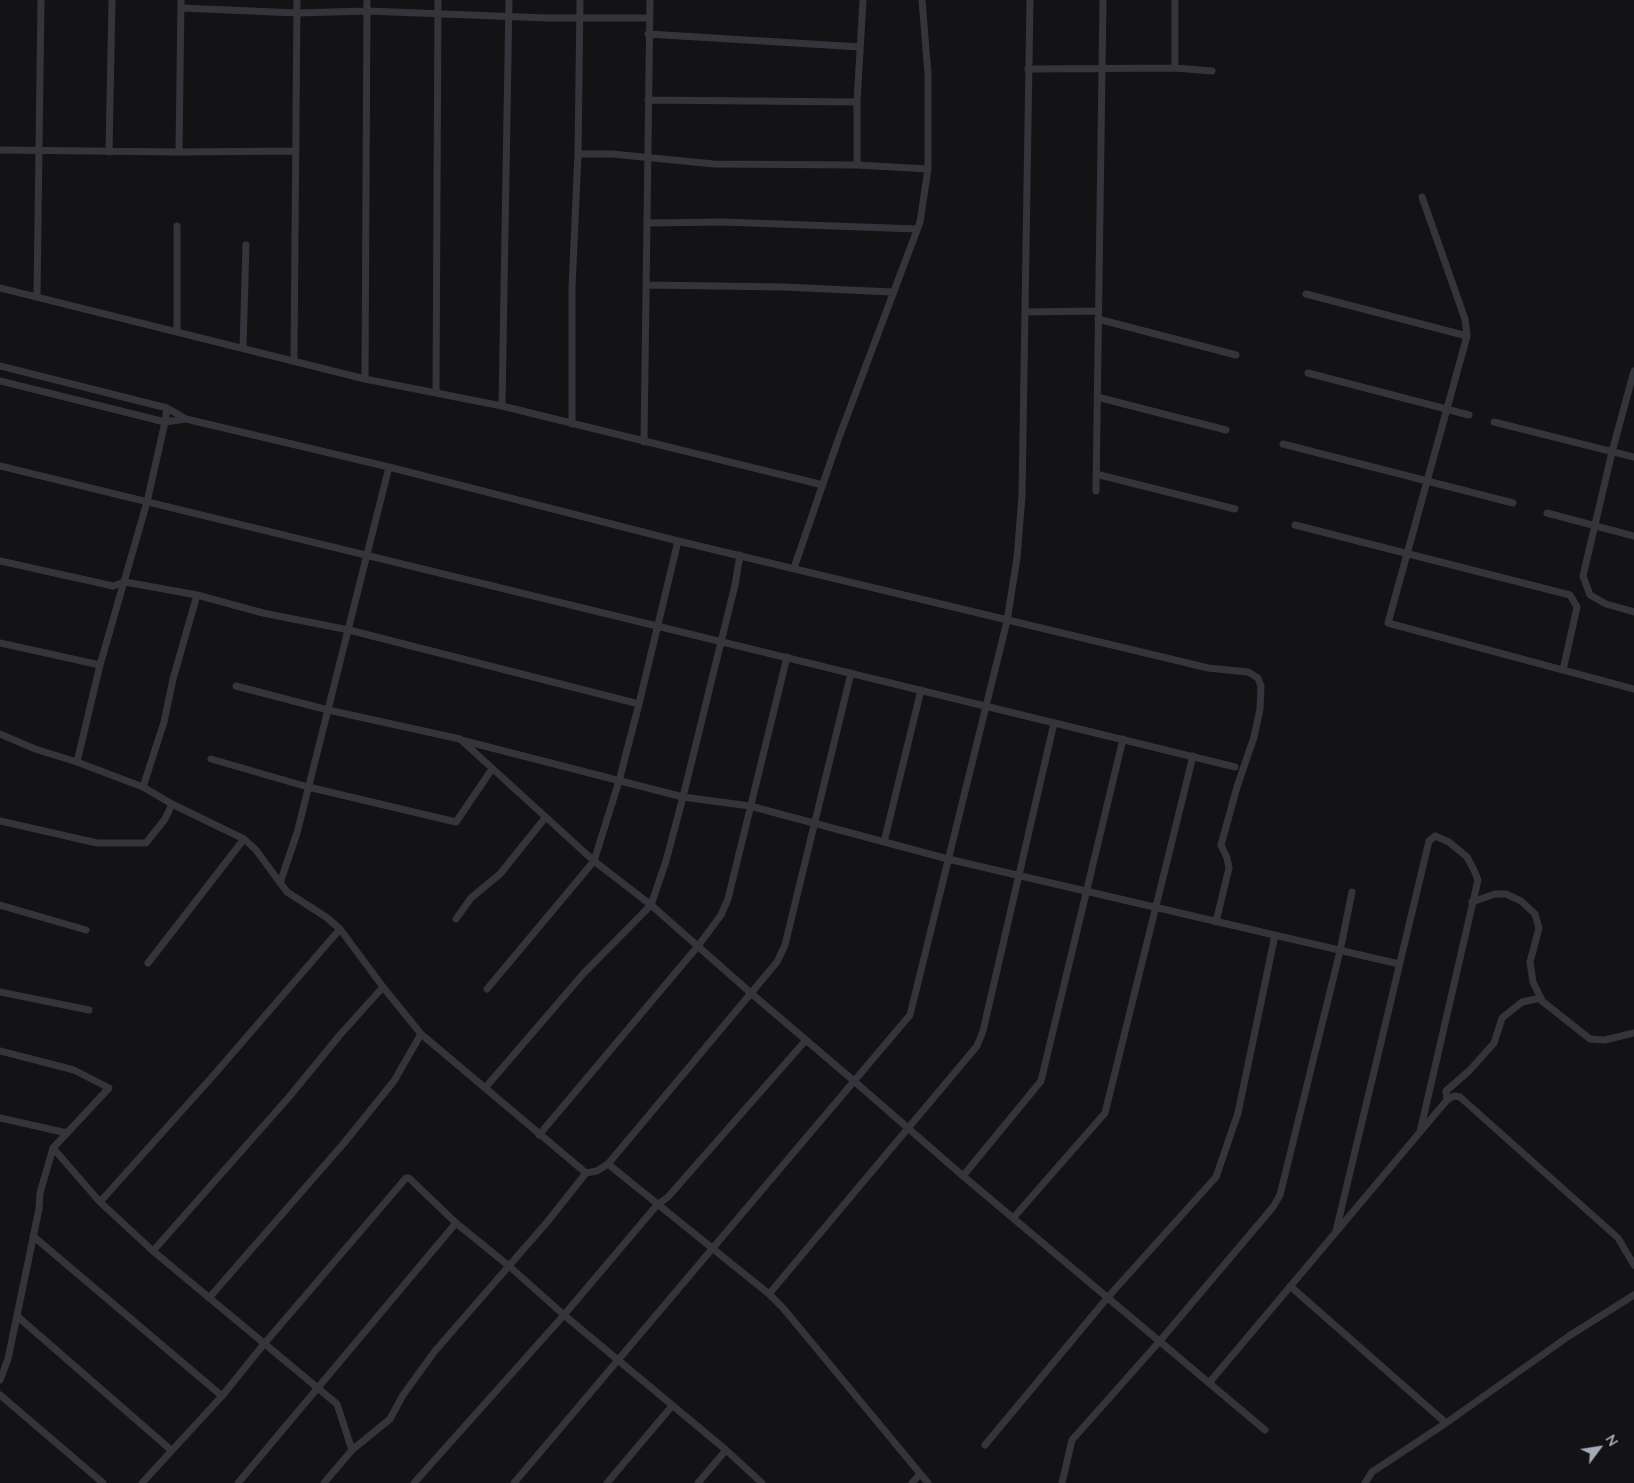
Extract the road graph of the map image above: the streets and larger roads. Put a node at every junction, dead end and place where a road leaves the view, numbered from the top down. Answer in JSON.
{"nodes":[{"id":1,"x":41,"y":0,"type":"edge"},
{"id":2,"x":112,"y":0,"type":"edge"},
{"id":3,"x":181,"y":0,"type":"edge"},
{"id":4,"x":297,"y":0,"type":"edge"},
{"id":5,"x":367,"y":0,"type":"edge"},
{"id":6,"x":438,"y":0,"type":"edge"},
{"id":7,"x":509,"y":0,"type":"edge"},
{"id":8,"x":580,"y":0,"type":"edge"},
{"id":9,"x":650,"y":0,"type":"edge"},
{"id":10,"x":863,"y":0,"type":"edge"},
{"id":11,"x":922,"y":0,"type":"edge"},
{"id":12,"x":1030,"y":0,"type":"edge"},
{"id":13,"x":1103,"y":0,"type":"edge"},
{"id":14,"x":1175,"y":0,"type":"edge"},
{"id":15,"x":181,"y":8,"type":"junction"},
{"id":16,"x":367,"y":11,"type":"junction"},
{"id":17,"x":297,"y":13,"type":"junction"},
{"id":18,"x":438,"y":15,"type":"junction"},
{"id":19,"x":509,"y":16,"type":"junction"},
{"id":20,"x":580,"y":18,"type":"junction"},
{"id":21,"x":649,"y":18,"type":"junction"},
{"id":22,"x":648,"y":34,"type":"junction"},
{"id":23,"x":860,"y":47,"type":"junction"},
{"id":24,"x":1175,"y":68,"type":"junction"},
{"id":25,"x":1028,"y":69,"type":"junction"},
{"id":26,"x":1102,"y":69,"type":"junction"},
{"id":27,"x":1212,"y":70,"type":"dead end"},
{"id":28,"x":648,"y":100,"type":"junction"},
{"id":29,"x":857,"y":102,"type":"junction"},
{"id":30,"x":0,"y":150,"type":"edge"},
{"id":31,"x":39,"y":151,"type":"junction"},
{"id":32,"x":296,"y":151,"type":"junction"},
{"id":33,"x":109,"y":152,"type":"junction"},
{"id":34,"x":178,"y":152,"type":"junction"},
{"id":35,"x":578,"y":154,"type":"junction"},
{"id":36,"x":647,"y":157,"type":"junction"},
{"id":37,"x":857,"y":165,"type":"junction"},
{"id":38,"x":928,"y":169,"type":"junction"},
{"id":39,"x":1422,"y":197,"type":"dead end"},
{"id":40,"x":647,"y":223,"type":"junction"},
{"id":41,"x":177,"y":226,"type":"dead end"},
{"id":42,"x":917,"y":229,"type":"junction"},
{"id":43,"x":246,"y":244,"type":"dead end"},
{"id":44,"x":646,"y":285,"type":"junction"},
{"id":45,"x":0,"y":288,"type":"edge"},
{"id":46,"x":892,"y":292,"type":"junction"},
{"id":47,"x":1306,"y":294,"type":"dead end"},
{"id":48,"x":37,"y":296,"type":"junction"},
{"id":49,"x":1098,"y":311,"type":"junction"},
{"id":50,"x":1025,"y":312,"type":"junction"},
{"id":51,"x":1098,"y":319,"type":"junction"},
{"id":52,"x":177,"y":331,"type":"junction"},
{"id":53,"x":1467,"y":336,"type":"junction"},
{"id":54,"x":243,"y":348,"type":"junction"},
{"id":55,"x":1236,"y":355,"type":"dead end"},
{"id":56,"x":294,"y":360,"type":"junction"},
{"id":57,"x":0,"y":366,"type":"edge"},
{"id":58,"x":1634,"y":371,"type":"edge"},
{"id":59,"x":1308,"y":374,"type":"dead end"},
{"id":60,"x":365,"y":379,"type":"junction"},
{"id":61,"x":0,"y":381,"type":"edge"},
{"id":62,"x":1632,"y":383,"type":"edge"},
{"id":63,"x":436,"y":393,"type":"junction"},
{"id":64,"x":1097,"y":397,"type":"junction"},
{"id":65,"x":502,"y":406,"type":"junction"},
{"id":66,"x":166,"y":408,"type":"junction"},
{"id":67,"x":1447,"y":409,"type":"junction"},
{"id":68,"x":1469,"y":415,"type":"dead end"},
{"id":69,"x":186,"y":419,"type":"junction"},
{"id":70,"x":165,"y":422,"type":"junction"},
{"id":71,"x":1494,"y":422,"type":"dead end"},
{"id":72,"x":572,"y":424,"type":"junction"},
{"id":73,"x":1226,"y":430,"type":"dead end"},
{"id":74,"x":644,"y":442,"type":"junction"},
{"id":75,"x":1283,"y":444,"type":"dead end"},
{"id":76,"x":1612,"y":452,"type":"junction"},
{"id":77,"x":1634,"y":458,"type":"edge"},
{"id":78,"x":0,"y":466,"type":"edge"},
{"id":79,"x":389,"y":467,"type":"junction"},
{"id":80,"x":1096,"y":474,"type":"junction"},
{"id":81,"x":1427,"y":481,"type":"junction"},
{"id":82,"x":823,"y":485,"type":"junction"},
{"id":83,"x":1096,"y":491,"type":"dead end"},
{"id":84,"x":147,"y":502,"type":"junction"},
{"id":85,"x":1513,"y":503,"type":"dead end"},
{"id":86,"x":1235,"y":509,"type":"dead end"},
{"id":87,"x":1547,"y":514,"type":"dead end"},
{"id":88,"x":1295,"y":525,"type":"dead end"},
{"id":89,"x":1594,"y":526,"type":"junction"},
{"id":90,"x":1634,"y":536,"type":"edge"},
{"id":91,"x":678,"y":541,"type":"junction"},
{"id":92,"x":1407,"y":553,"type":"junction"},
{"id":93,"x":367,"y":555,"type":"junction"},
{"id":94,"x":740,"y":555,"type":"junction"},
{"id":95,"x":0,"y":561,"type":"edge"},
{"id":96,"x":794,"y":568,"type":"junction"},
{"id":97,"x":125,"y":582,"type":"junction"},
{"id":98,"x":197,"y":595,"type":"junction"},
{"id":99,"x":1634,"y":612,"type":"edge"},
{"id":100,"x":1007,"y":620,"type":"junction"},
{"id":101,"x":657,"y":626,"type":"junction"},
{"id":102,"x":348,"y":630,"type":"junction"},
{"id":103,"x":720,"y":641,"type":"junction"},
{"id":104,"x":0,"y":643,"type":"edge"},
{"id":105,"x":787,"y":657,"type":"junction"},
{"id":106,"x":100,"y":665,"type":"junction"},
{"id":107,"x":1562,"y":670,"type":"junction"},
{"id":108,"x":850,"y":673,"type":"junction"},
{"id":109,"x":236,"y":686,"type":"dead end"},
{"id":110,"x":1634,"y":689,"type":"edge"},
{"id":111,"x":921,"y":690,"type":"junction"},
{"id":112,"x":640,"y":704,"type":"junction"},
{"id":113,"x":985,"y":706,"type":"junction"},
{"id":114,"x":328,"y":710,"type":"junction"},
{"id":115,"x":1054,"y":722,"type":"junction"},
{"id":116,"x":0,"y":734,"type":"edge"},
{"id":117,"x":460,"y":739,"type":"junction"},
{"id":118,"x":1123,"y":739,"type":"junction"},
{"id":119,"x":1193,"y":756,"type":"junction"},
{"id":120,"x":212,"y":760,"type":"dead end"},
{"id":121,"x":77,"y":762,"type":"junction"},
{"id":122,"x":1235,"y":766,"type":"dead end"},
{"id":123,"x":492,"y":769,"type":"junction"},
{"id":124,"x":619,"y":781,"type":"junction"},
{"id":125,"x":143,"y":787,"type":"junction"},
{"id":126,"x":308,"y":787,"type":"junction"},
{"id":127,"x":683,"y":797,"type":"junction"},
{"id":128,"x":172,"y":804,"type":"junction"},
{"id":129,"x":750,"y":806,"type":"junction"},
{"id":130,"x":545,"y":818,"type":"junction"},
{"id":131,"x":0,"y":821,"type":"edge"},
{"id":132,"x":815,"y":824,"type":"junction"},
{"id":133,"x":244,"y":839,"type":"junction"},
{"id":134,"x":884,"y":842,"type":"junction"},
{"id":135,"x":948,"y":859,"type":"junction"},
{"id":136,"x":594,"y":862,"type":"junction"},
{"id":137,"x":1019,"y":876,"type":"junction"},
{"id":138,"x":280,"y":883,"type":"junction"},
{"id":139,"x":1087,"y":891,"type":"junction"},
{"id":140,"x":1352,"y":892,"type":"dead end"},
{"id":141,"x":1472,"y":902,"type":"junction"},
{"id":142,"x":651,"y":904,"type":"junction"},
{"id":143,"x":0,"y":905,"type":"edge"},
{"id":144,"x":1156,"y":907,"type":"junction"},
{"id":145,"x":456,"y":919,"type":"dead end"},
{"id":146,"x":1216,"y":922,"type":"junction"},
{"id":147,"x":340,"y":929,"type":"junction"},
{"id":148,"x":86,"y":930,"type":"dead end"},
{"id":149,"x":1275,"y":935,"type":"junction"},
{"id":150,"x":698,"y":946,"type":"junction"},
{"id":151,"x":1340,"y":950,"type":"junction"},
{"id":152,"x":148,"y":963,"type":"dead end"},
{"id":153,"x":1399,"y":964,"type":"junction"},
{"id":154,"x":383,"y":987,"type":"junction"},
{"id":155,"x":487,"y":989,"type":"dead end"},
{"id":156,"x":0,"y":992,"type":"edge"},
{"id":157,"x":752,"y":994,"type":"junction"},
{"id":158,"x":1540,"y":998,"type":"junction"},
{"id":159,"x":89,"y":1010,"type":"dead end"},
{"id":160,"x":421,"y":1034,"type":"junction"},
{"id":161,"x":1634,"y":1034,"type":"edge"},
{"id":162,"x":806,"y":1040,"type":"junction"},
{"id":163,"x":0,"y":1051,"type":"edge"},
{"id":164,"x":854,"y":1080,"type":"junction"},
{"id":165,"x":485,"y":1088,"type":"junction"},
{"id":166,"x":1447,"y":1100,"type":"junction"},
{"id":167,"x":0,"y":1118,"type":"edge"},
{"id":168,"x":910,"y":1128,"type":"junction"},
{"id":169,"x":1420,"y":1132,"type":"junction"},
{"id":170,"x":67,"y":1133,"type":"junction"},
{"id":171,"x":540,"y":1134,"type":"junction"},
{"id":172,"x":53,"y":1148,"type":"junction"},
{"id":173,"x":608,"y":1164,"type":"junction"},
{"id":174,"x":586,"y":1173,"type":"junction"},
{"id":175,"x":963,"y":1176,"type":"junction"},
{"id":176,"x":100,"y":1202,"type":"junction"},
{"id":177,"x":657,"y":1205,"type":"junction"},
{"id":178,"x":1014,"y":1217,"type":"junction"},
{"id":179,"x":456,"y":1224,"type":"junction"},
{"id":180,"x":1336,"y":1231,"type":"junction"},
{"id":181,"x":33,"y":1236,"type":"junction"},
{"id":182,"x":711,"y":1249,"type":"junction"},
{"id":183,"x":153,"y":1251,"type":"junction"},
{"id":184,"x":1634,"y":1265,"type":"edge"},
{"id":185,"x":509,"y":1266,"type":"junction"},
{"id":186,"x":1290,"y":1286,"type":"junction"},
{"id":187,"x":769,"y":1294,"type":"junction"},
{"id":188,"x":1634,"y":1294,"type":"edge"},
{"id":189,"x":1108,"y":1297,"type":"junction"},
{"id":190,"x":209,"y":1298,"type":"junction"},
{"id":191,"x":564,"y":1315,"type":"junction"},
{"id":192,"x":17,"y":1316,"type":"junction"},
{"id":193,"x":1160,"y":1342,"type":"junction"},
{"id":194,"x":264,"y":1344,"type":"junction"},
{"id":195,"x":618,"y":1360,"type":"junction"},
{"id":196,"x":0,"y":1376,"type":"edge"},
{"id":197,"x":1209,"y":1383,"type":"junction"},
{"id":198,"x":318,"y":1389,"type":"junction"},
{"id":199,"x":0,"y":1395,"type":"edge"},
{"id":200,"x":222,"y":1396,"type":"junction"},
{"id":201,"x":672,"y":1406,"type":"junction"},
{"id":202,"x":1446,"y":1423,"type":"junction"},
{"id":203,"x":1265,"y":1430,"type":"dead end"},
{"id":204,"x":985,"y":1445,"type":"dead end"},
{"id":205,"x":170,"y":1450,"type":"junction"},
{"id":206,"x":352,"y":1450,"type":"junction"},
{"id":207,"x":726,"y":1450,"type":"junction"},
{"id":208,"x":920,"y":1474,"type":"junction"},
{"id":209,"x":103,"y":1483,"type":"edge"},
{"id":210,"x":142,"y":1483,"type":"edge"},
{"id":211,"x":238,"y":1483,"type":"edge"},
{"id":212,"x":324,"y":1483,"type":"edge"},
{"id":213,"x":414,"y":1483,"type":"edge"},
{"id":214,"x":514,"y":1483,"type":"edge"},
{"id":215,"x":607,"y":1483,"type":"edge"},
{"id":216,"x":698,"y":1483,"type":"edge"},
{"id":217,"x":762,"y":1483,"type":"edge"},
{"id":218,"x":912,"y":1483,"type":"edge"},
{"id":219,"x":928,"y":1483,"type":"edge"},
{"id":220,"x":1062,"y":1483,"type":"edge"},
{"id":221,"x":1365,"y":1483,"type":"edge"}],
"edges":[{"from":1,"to":31,"type":"street"},
{"from":2,"to":33,"type":"street"},
{"from":3,"to":15,"type":"street"},
{"from":4,"to":17,"type":"street"},
{"from":5,"to":16,"type":"street"},
{"from":6,"to":18,"type":"street"},
{"from":7,"to":19,"type":"street"},
{"from":8,"to":20,"type":"street"},
{"from":9,"to":21,"type":"street"},
{"from":10,"to":23,"type":"street"},
{"from":11,"to":38,"type":"street"},
{"from":12,"to":25,"type":"street"},
{"from":13,"to":26,"type":"street"},
{"from":14,"to":24,"type":"street"},
{"from":15,"to":17,"type":"street"},
{"from":15,"to":34,"type":"street"},
{"from":16,"to":17,"type":"street"},
{"from":16,"to":18,"type":"street"},
{"from":16,"to":60,"type":"street"},
{"from":17,"to":32,"type":"street"},
{"from":18,"to":19,"type":"street"},
{"from":18,"to":63,"type":"street"},
{"from":19,"to":20,"type":"street"},
{"from":19,"to":65,"type":"street"},
{"from":20,"to":21,"type":"street"},
{"from":20,"to":35,"type":"street"},
{"from":21,"to":22,"type":"street"},
{"from":22,"to":23,"type":"street"},
{"from":22,"to":28,"type":"street"},
{"from":23,"to":29,"type":"street"},
{"from":24,"to":26,"type":"street"},
{"from":24,"to":27,"type":"street"},
{"from":25,"to":26,"type":"street"},
{"from":25,"to":50,"type":"street"},
{"from":26,"to":49,"type":"street"},
{"from":28,"to":29,"type":"street"},
{"from":28,"to":36,"type":"street"},
{"from":29,"to":37,"type":"street"},
{"from":30,"to":31,"type":"street"},
{"from":31,"to":33,"type":"street"},
{"from":31,"to":48,"type":"street"},
{"from":32,"to":34,"type":"street"},
{"from":32,"to":56,"type":"street"},
{"from":33,"to":34,"type":"street"},
{"from":35,"to":36,"type":"street"},
{"from":35,"to":72,"type":"street"},
{"from":36,"to":37,"type":"street"},
{"from":36,"to":40,"type":"street"},
{"from":37,"to":38,"type":"street"},
{"from":38,"to":42,"type":"street"},
{"from":39,"to":53,"type":"street"},
{"from":40,"to":42,"type":"street"},
{"from":40,"to":44,"type":"street"},
{"from":41,"to":52,"type":"street"},
{"from":42,"to":46,"type":"street"},
{"from":43,"to":54,"type":"street"},
{"from":44,"to":46,"type":"street"},
{"from":44,"to":74,"type":"street"},
{"from":45,"to":48,"type":"street"},
{"from":46,"to":82,"type":"street"},
{"from":47,"to":53,"type":"street"},
{"from":48,"to":52,"type":"street"},
{"from":49,"to":50,"type":"street"},
{"from":49,"to":51,"type":"street"},
{"from":50,"to":100,"type":"street"},
{"from":51,"to":55,"type":"street"},
{"from":51,"to":64,"type":"street"},
{"from":52,"to":54,"type":"street"},
{"from":53,"to":67,"type":"street"},
{"from":54,"to":56,"type":"street"},
{"from":56,"to":60,"type":"street"},
{"from":57,"to":66,"type":"street"},
{"from":58,"to":62,"type":"street"},
{"from":59,"to":67,"type":"street"},
{"from":60,"to":63,"type":"street"},
{"from":61,"to":70,"type":"street"},
{"from":62,"to":76,"type":"street"},
{"from":63,"to":65,"type":"street"},
{"from":64,"to":73,"type":"street"},
{"from":64,"to":80,"type":"street"},
{"from":65,"to":72,"type":"street"},
{"from":66,"to":69,"type":"street"},
{"from":66,"to":70,"type":"street"},
{"from":67,"to":68,"type":"street"},
{"from":67,"to":81,"type":"street"},
{"from":69,"to":70,"type":"street"},
{"from":69,"to":79,"type":"street"},
{"from":70,"to":84,"type":"street"},
{"from":71,"to":76,"type":"street"},
{"from":72,"to":74,"type":"street"},
{"from":74,"to":82,"type":"street"},
{"from":75,"to":81,"type":"street"},
{"from":76,"to":77,"type":"street"},
{"from":76,"to":89,"type":"street"},
{"from":78,"to":84,"type":"street"},
{"from":79,"to":91,"type":"street"},
{"from":79,"to":93,"type":"street"},
{"from":80,"to":83,"type":"street"},
{"from":80,"to":86,"type":"street"},
{"from":81,"to":85,"type":"street"},
{"from":81,"to":92,"type":"street"},
{"from":82,"to":96,"type":"street"},
{"from":84,"to":93,"type":"street"},
{"from":84,"to":97,"type":"street"},
{"from":87,"to":89,"type":"street"},
{"from":88,"to":92,"type":"street"},
{"from":89,"to":90,"type":"street"},
{"from":89,"to":99,"type":"street"},
{"from":91,"to":94,"type":"street"},
{"from":91,"to":101,"type":"street"},
{"from":92,"to":107,"type":"street"},
{"from":92,"to":107,"type":"street"},
{"from":93,"to":101,"type":"street"},
{"from":93,"to":102,"type":"street"},
{"from":94,"to":96,"type":"street"},
{"from":94,"to":103,"type":"street"},
{"from":95,"to":97,"type":"street"},
{"from":96,"to":100,"type":"street"},
{"from":97,"to":98,"type":"street"},
{"from":97,"to":106,"type":"street"},
{"from":98,"to":102,"type":"street"},
{"from":98,"to":125,"type":"street"},
{"from":100,"to":113,"type":"street"},
{"from":100,"to":146,"type":"street"},
{"from":101,"to":103,"type":"street"},
{"from":101,"to":112,"type":"street"},
{"from":102,"to":112,"type":"street"},
{"from":102,"to":114,"type":"street"},
{"from":103,"to":105,"type":"street"},
{"from":103,"to":127,"type":"street"},
{"from":104,"to":106,"type":"street"},
{"from":105,"to":108,"type":"street"},
{"from":105,"to":129,"type":"street"},
{"from":106,"to":121,"type":"street"},
{"from":107,"to":110,"type":"street"},
{"from":108,"to":111,"type":"street"},
{"from":108,"to":132,"type":"street"},
{"from":109,"to":114,"type":"street"},
{"from":111,"to":113,"type":"street"},
{"from":111,"to":134,"type":"street"},
{"from":112,"to":124,"type":"street"},
{"from":113,"to":115,"type":"street"},
{"from":113,"to":135,"type":"street"},
{"from":114,"to":117,"type":"street"},
{"from":114,"to":126,"type":"street"},
{"from":115,"to":118,"type":"street"},
{"from":115,"to":137,"type":"street"},
{"from":116,"to":121,"type":"street"},
{"from":117,"to":123,"type":"street"},
{"from":117,"to":124,"type":"street"},
{"from":118,"to":119,"type":"street"},
{"from":118,"to":139,"type":"street"},
{"from":119,"to":122,"type":"street"},
{"from":119,"to":144,"type":"street"},
{"from":120,"to":126,"type":"street"},
{"from":121,"to":125,"type":"street"},
{"from":123,"to":126,"type":"street"},
{"from":123,"to":130,"type":"street"},
{"from":124,"to":127,"type":"street"},
{"from":124,"to":136,"type":"street"},
{"from":125,"to":128,"type":"street"},
{"from":126,"to":138,"type":"street"},
{"from":127,"to":129,"type":"street"},
{"from":127,"to":142,"type":"street"},
{"from":128,"to":131,"type":"street"},
{"from":128,"to":133,"type":"street"},
{"from":129,"to":132,"type":"street"},
{"from":129,"to":150,"type":"street"},
{"from":130,"to":136,"type":"street"},
{"from":130,"to":145,"type":"street"},
{"from":132,"to":134,"type":"street"},
{"from":132,"to":157,"type":"street"},
{"from":133,"to":138,"type":"street"},
{"from":133,"to":152,"type":"street"},
{"from":134,"to":135,"type":"street"},
{"from":135,"to":137,"type":"street"},
{"from":135,"to":164,"type":"street"},
{"from":136,"to":142,"type":"street"},
{"from":136,"to":155,"type":"street"},
{"from":137,"to":139,"type":"street"},
{"from":137,"to":168,"type":"street"},
{"from":138,"to":147,"type":"street"},
{"from":139,"to":144,"type":"street"},
{"from":139,"to":175,"type":"street"},
{"from":140,"to":151,"type":"street"},
{"from":141,"to":153,"type":"street"},
{"from":141,"to":158,"type":"street"},
{"from":141,"to":169,"type":"street"},
{"from":142,"to":150,"type":"street"},
{"from":142,"to":165,"type":"street"},
{"from":143,"to":148,"type":"street"},
{"from":144,"to":146,"type":"street"},
{"from":144,"to":178,"type":"street"},
{"from":146,"to":149,"type":"street"},
{"from":147,"to":154,"type":"street"},
{"from":147,"to":176,"type":"street"},
{"from":149,"to":151,"type":"street"},
{"from":149,"to":189,"type":"street"},
{"from":150,"to":157,"type":"street"},
{"from":150,"to":171,"type":"street"},
{"from":151,"to":153,"type":"street"},
{"from":151,"to":193,"type":"street"},
{"from":153,"to":180,"type":"street"},
{"from":154,"to":160,"type":"street"},
{"from":154,"to":183,"type":"street"},
{"from":156,"to":159,"type":"street"},
{"from":157,"to":162,"type":"street"},
{"from":157,"to":173,"type":"street"},
{"from":158,"to":161,"type":"street"},
{"from":158,"to":166,"type":"street"},
{"from":160,"to":165,"type":"street"},
{"from":160,"to":190,"type":"street"},
{"from":162,"to":164,"type":"street"},
{"from":162,"to":177,"type":"street"},
{"from":163,"to":170,"type":"street"},
{"from":164,"to":168,"type":"street"},
{"from":164,"to":182,"type":"street"},
{"from":165,"to":171,"type":"street"},
{"from":166,"to":169,"type":"street"},
{"from":166,"to":184,"type":"street"},
{"from":167,"to":170,"type":"street"},
{"from":168,"to":175,"type":"street"},
{"from":168,"to":187,"type":"street"},
{"from":169,"to":180,"type":"street"},
{"from":170,"to":172,"type":"street"},
{"from":171,"to":174,"type":"street"},
{"from":172,"to":176,"type":"street"},
{"from":172,"to":181,"type":"street"},
{"from":173,"to":174,"type":"street"},
{"from":173,"to":177,"type":"street"},
{"from":174,"to":185,"type":"street"},
{"from":175,"to":178,"type":"street"},
{"from":176,"to":183,"type":"street"},
{"from":177,"to":182,"type":"street"},
{"from":177,"to":191,"type":"street"},
{"from":178,"to":189,"type":"street"},
{"from":179,"to":185,"type":"street"},
{"from":179,"to":194,"type":"street"},
{"from":179,"to":198,"type":"street"},
{"from":180,"to":186,"type":"street"},
{"from":181,"to":192,"type":"street"},
{"from":181,"to":200,"type":"street"},
{"from":182,"to":187,"type":"street"},
{"from":182,"to":195,"type":"street"},
{"from":183,"to":190,"type":"street"},
{"from":185,"to":191,"type":"street"},
{"from":185,"to":206,"type":"street"},
{"from":186,"to":197,"type":"street"},
{"from":186,"to":202,"type":"street"},
{"from":187,"to":208,"type":"street"},
{"from":188,"to":202,"type":"street"},
{"from":189,"to":193,"type":"street"},
{"from":189,"to":204,"type":"street"},
{"from":190,"to":194,"type":"street"},
{"from":191,"to":195,"type":"street"},
{"from":191,"to":213,"type":"street"},
{"from":192,"to":196,"type":"street"},
{"from":192,"to":205,"type":"street"},
{"from":193,"to":197,"type":"street"},
{"from":193,"to":220,"type":"street"},
{"from":194,"to":198,"type":"street"},
{"from":194,"to":200,"type":"street"},
{"from":195,"to":201,"type":"street"},
{"from":195,"to":214,"type":"street"},
{"from":197,"to":203,"type":"street"},
{"from":198,"to":206,"type":"street"},
{"from":198,"to":211,"type":"street"},
{"from":199,"to":209,"type":"street"},
{"from":200,"to":205,"type":"street"},
{"from":201,"to":207,"type":"street"},
{"from":201,"to":215,"type":"street"},
{"from":202,"to":221,"type":"street"},
{"from":205,"to":210,"type":"street"},
{"from":206,"to":212,"type":"street"},
{"from":207,"to":216,"type":"street"},
{"from":207,"to":217,"type":"street"},
{"from":208,"to":218,"type":"street"},
{"from":208,"to":219,"type":"street"}]}
